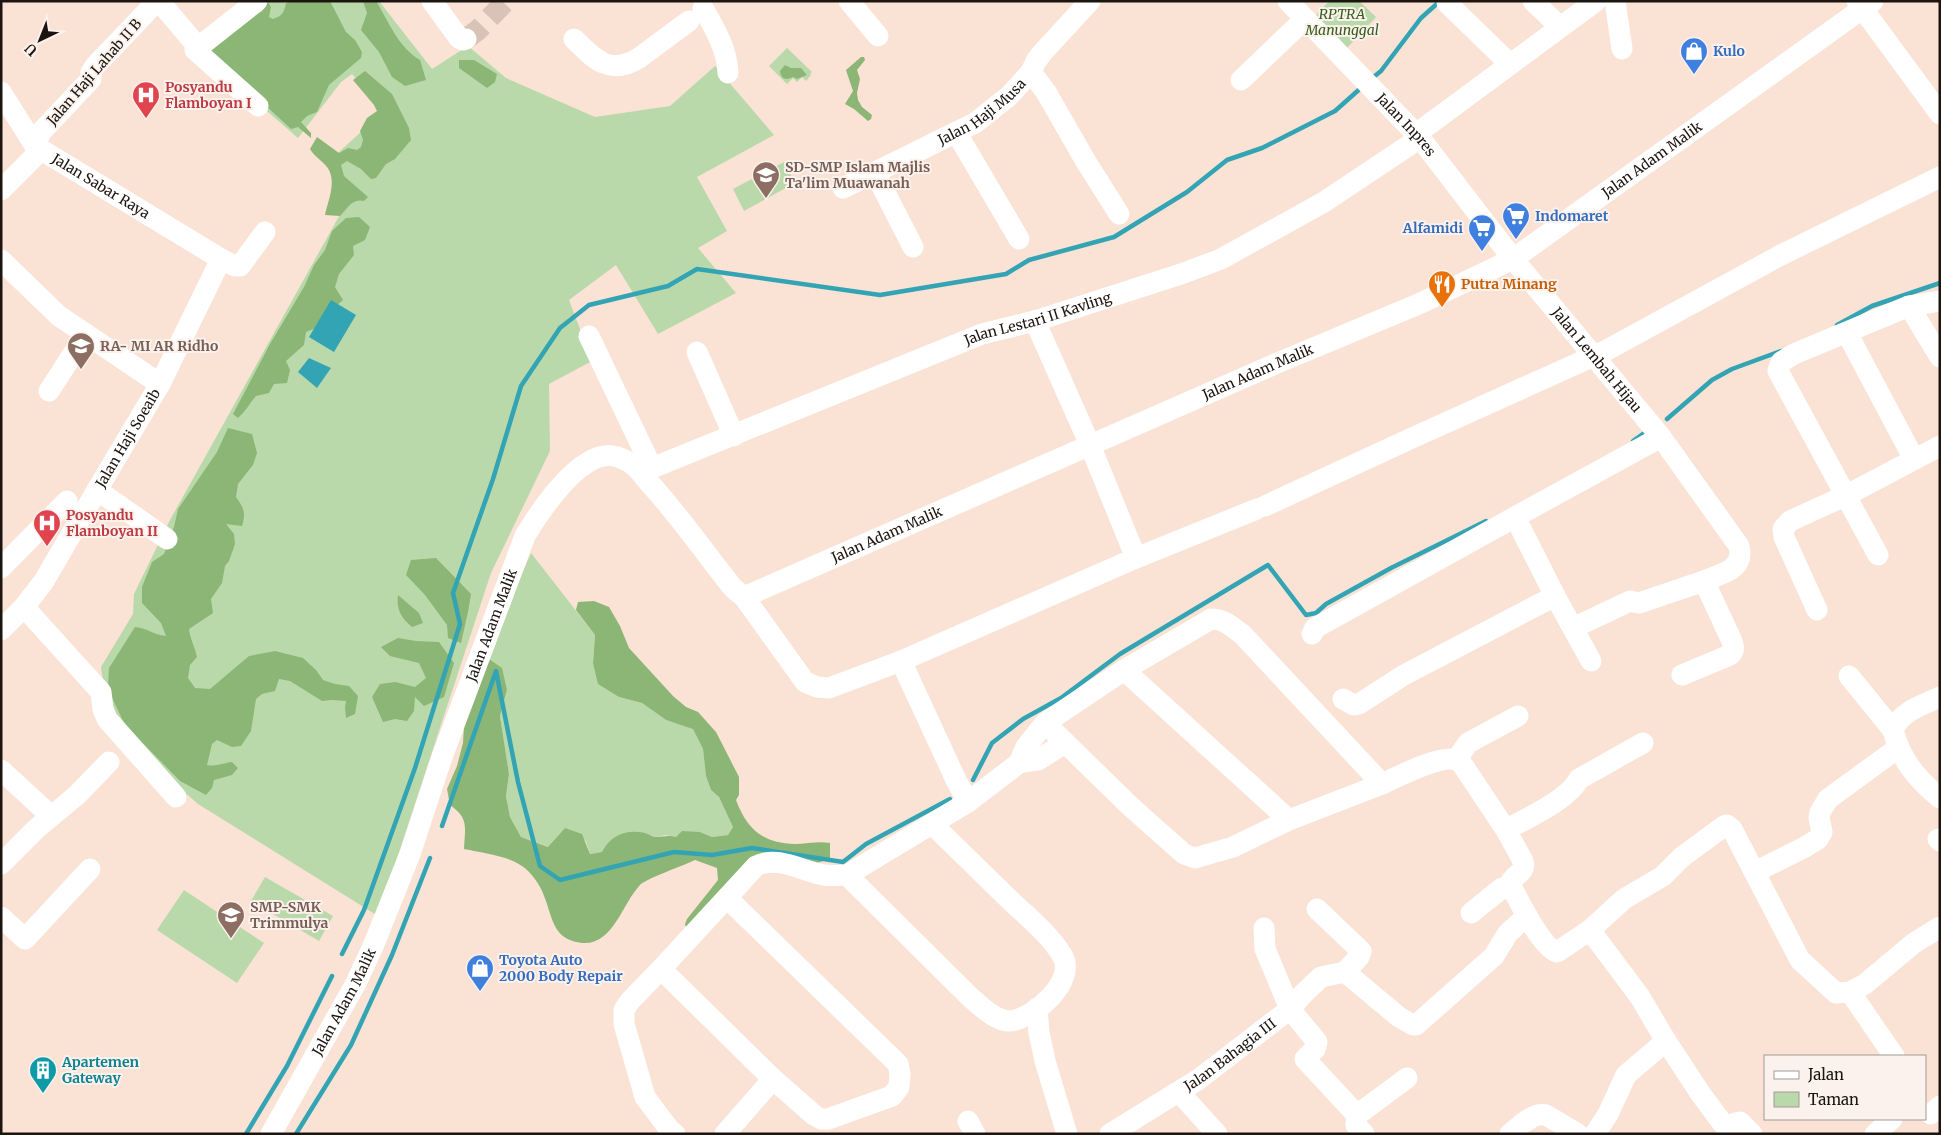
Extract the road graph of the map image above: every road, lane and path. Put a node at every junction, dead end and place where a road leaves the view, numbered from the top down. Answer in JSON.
{"nodes":[{"id":1,"x":158,"y":1,"type":"edge"},
{"id":2,"x":257,"y":1,"type":"edge"},
{"id":3,"x":432,"y":1,"type":"edge"},
{"id":4,"x":849,"y":1,"type":"edge"},
{"id":5,"x":1090,"y":1,"type":"edge"},
{"id":6,"x":1288,"y":1,"type":"edge"},
{"id":7,"x":1533,"y":1,"type":"edge"},
{"id":8,"x":1596,"y":1,"type":"edge"},
{"id":9,"x":1616,"y":1,"type":"edge"},
{"id":10,"x":1447,"y":4,"type":"dead end"},
{"id":11,"x":1864,"y":4,"type":"edge"},
{"id":12,"x":700,"y":11,"type":"edge"},
{"id":13,"x":1305,"y":19,"type":"junction"},
{"id":14,"x":1560,"y":27,"type":"junction"},
{"id":15,"x":878,"y":36,"type":"dead end"},
{"id":16,"x":462,"y":38,"type":"dead end"},
{"id":17,"x":574,"y":39,"type":"dead end"},
{"id":18,"x":196,"y":48,"type":"junction"},
{"id":19,"x":1622,"y":49,"type":"dead end"},
{"id":20,"x":1510,"y":64,"type":"junction"},
{"id":21,"x":1031,"y":72,"type":"junction"},
{"id":22,"x":728,"y":73,"type":"dead end"},
{"id":23,"x":1241,"y":80,"type":"dead end"},
{"id":24,"x":1,"y":92,"type":"edge"},
{"id":25,"x":258,"y":106,"type":"dead end"},
{"id":26,"x":1940,"y":114,"type":"edge"},
{"id":27,"x":956,"y":132,"type":"junction"},
{"id":28,"x":1418,"y":136,"type":"junction"},
{"id":29,"x":38,"y":148,"type":"junction"},
{"id":30,"x":875,"y":173,"type":"junction"},
{"id":31,"x":1940,"y":178,"type":"edge"},
{"id":32,"x":843,"y":188,"type":"dead end"},
{"id":33,"x":1,"y":190,"type":"edge"},
{"id":34,"x":1119,"y":214,"type":"dead end"},
{"id":35,"x":265,"y":232,"type":"dead end"},
{"id":36,"x":1019,"y":239,"type":"dead end"},
{"id":37,"x":913,"y":248,"type":"dead end"},
{"id":38,"x":1513,"y":258,"type":"junction"},
{"id":39,"x":221,"y":259,"type":"junction"},
{"id":40,"x":1,"y":260,"type":"edge"},
{"id":41,"x":1940,"y":300,"type":"edge"},
{"id":42,"x":1909,"y":306,"type":"junction"},
{"id":43,"x":1034,"y":321,"type":"junction"},
{"id":44,"x":1847,"y":333,"type":"junction"},
{"id":45,"x":86,"y":334,"type":"junction"},
{"id":46,"x":589,"y":336,"type":"dead end"},
{"id":47,"x":697,"y":352,"type":"dead end"},
{"id":48,"x":1594,"y":356,"type":"junction"},
{"id":49,"x":1940,"y":357,"type":"edge"},
{"id":50,"x":160,"y":384,"type":"junction"},
{"id":51,"x":49,"y":391,"type":"dead end"},
{"id":52,"x":734,"y":436,"type":"junction"},
{"id":53,"x":1661,"y":437,"type":"junction"},
{"id":54,"x":1090,"y":445,"type":"junction"},
{"id":55,"x":1940,"y":446,"type":"edge"},
{"id":56,"x":1914,"y":459,"type":"junction"},
{"id":57,"x":648,"y":472,"type":"junction"},
{"id":58,"x":98,"y":490,"type":"junction"},
{"id":59,"x":1847,"y":495,"type":"junction"},
{"id":60,"x":67,"y":501,"type":"dead end"},
{"id":61,"x":1515,"y":517,"type":"junction"},
{"id":62,"x":167,"y":539,"type":"dead end"},
{"id":63,"x":1878,"y":555,"type":"dead end"},
{"id":64,"x":1136,"y":558,"type":"junction"},
{"id":65,"x":1,"y":568,"type":"edge"},
{"id":66,"x":1704,"y":581,"type":"junction"},
{"id":67,"x":744,"y":596,"type":"junction"},
{"id":68,"x":1555,"y":596,"type":"junction"},
{"id":69,"x":24,"y":607,"type":"junction"},
{"id":70,"x":1817,"y":610,"type":"dead end"},
{"id":71,"x":1573,"y":628,"type":"junction"},
{"id":72,"x":1,"y":630,"type":"edge"},
{"id":73,"x":1312,"y":634,"type":"dead end"},
{"id":74,"x":901,"y":661,"type":"junction"},
{"id":75,"x":1590,"y":661,"type":"dead end"},
{"id":76,"x":1124,"y":670,"type":"junction"},
{"id":77,"x":1682,"y":675,"type":"dead end"},
{"id":78,"x":1850,"y":676,"type":"dead end"},
{"id":79,"x":1940,"y":697,"type":"edge"},
{"id":80,"x":1343,"y":699,"type":"dead end"},
{"id":81,"x":1518,"y":716,"type":"dead end"},
{"id":82,"x":1046,"y":723,"type":"junction"},
{"id":83,"x":1896,"y":739,"type":"junction"},
{"id":84,"x":1643,"y":742,"type":"dead end"},
{"id":85,"x":1065,"y":743,"type":"junction"},
{"id":86,"x":1456,"y":760,"type":"junction"},
{"id":87,"x":109,"y":762,"type":"dead end"},
{"id":88,"x":1019,"y":763,"type":"junction"},
{"id":89,"x":1,"y":770,"type":"edge"},
{"id":90,"x":1382,"y":784,"type":"junction"},
{"id":91,"x":176,"y":797,"type":"dead end"},
{"id":92,"x":1940,"y":798,"type":"edge"},
{"id":93,"x":968,"y":802,"type":"junction"},
{"id":94,"x":52,"y":816,"type":"junction"},
{"id":95,"x":1289,"y":820,"type":"junction"},
{"id":96,"x":932,"y":824,"type":"junction"},
{"id":97,"x":1506,"y":830,"type":"junction"},
{"id":98,"x":1,"y":864,"type":"edge"},
{"id":99,"x":90,"y":869,"type":"dead end"},
{"id":100,"x":1755,"y":872,"type":"junction"},
{"id":101,"x":848,"y":875,"type":"junction"},
{"id":102,"x":1513,"y":890,"type":"junction"},
{"id":103,"x":727,"y":898,"type":"junction"},
{"id":104,"x":1317,"y":909,"type":"dead end"},
{"id":105,"x":1471,"y":912,"type":"dead end"},
{"id":106,"x":1527,"y":916,"type":"junction"},
{"id":107,"x":1,"y":917,"type":"edge"},
{"id":108,"x":1940,"y":926,"type":"edge"},
{"id":109,"x":1264,"y":928,"type":"dead end"},
{"id":110,"x":1590,"y":930,"type":"junction"},
{"id":111,"x":661,"y":970,"type":"junction"},
{"id":112,"x":1345,"y":972,"type":"junction"},
{"id":113,"x":1850,"y":992,"type":"junction"},
{"id":114,"x":1036,"y":1008,"type":"junction"},
{"id":115,"x":1290,"y":1009,"type":"junction"},
{"id":116,"x":1666,"y":1041,"type":"junction"},
{"id":117,"x":1893,"y":1055,"type":"edge"},
{"id":118,"x":773,"y":1078,"type":"junction"},
{"id":119,"x":1407,"y":1078,"type":"dead end"},
{"id":120,"x":1179,"y":1092,"type":"junction"},
{"id":121,"x":1891,"y":1120,"type":"edge"},
{"id":122,"x":1360,"y":1124,"type":"edge"},
{"id":123,"x":1122,"y":1130,"type":"edge"},
{"id":124,"x":271,"y":1134,"type":"edge"},
{"id":125,"x":675,"y":1134,"type":"edge"},
{"id":126,"x":725,"y":1134,"type":"edge"},
{"id":127,"x":1066,"y":1134,"type":"edge"},
{"id":128,"x":1217,"y":1134,"type":"edge"},
{"id":129,"x":1510,"y":1134,"type":"edge"},
{"id":130,"x":1578,"y":1134,"type":"edge"},
{"id":131,"x":1594,"y":1134,"type":"edge"},
{"id":132,"x":1752,"y":1134,"type":"edge"},
{"id":133,"x":1875,"y":1134,"type":"edge"}],
"edges":[{"from":1,"to":18,"type":"street","name":"Jalan Haji Lahab II B"},
{"from":1,"to":29,"type":"street","name":"Jalan Haji Lahab II B"},
{"from":2,"to":18,"type":"street"},
{"from":3,"to":16,"type":"street"},
{"from":4,"to":15,"type":"street"},
{"from":5,"to":21,"type":"street","name":"Jalan Haji Musa"},
{"from":6,"to":13,"type":"street","name":"Jalan Inpres"},
{"from":7,"to":14,"type":"street"},
{"from":8,"to":14,"type":"street","name":"Jalan Lestari II Kavling"},
{"from":9,"to":19,"type":"street"},
{"from":10,"to":20,"type":"street"},
{"from":11,"to":26,"type":"street"},
{"from":11,"to":38,"type":"street","name":"Jalan Adam Malik"},
{"from":12,"to":17,"type":"street"},
{"from":12,"to":22,"type":"street"},
{"from":13,"to":23,"type":"street"},
{"from":13,"to":28,"type":"street","name":"Jalan Inpres"},
{"from":14,"to":20,"type":"street","name":"Jalan Lestari II Kavling"},
{"from":18,"to":25,"type":"street","name":"Jalan Haji Lahab II B"},
{"from":20,"to":28,"type":"street","name":"Jalan Lestari II Kavling"},
{"from":21,"to":27,"type":"street","name":"Jalan Haji Musa"},
{"from":21,"to":34,"type":"street"},
{"from":24,"to":29,"type":"street","name":"Jalan Sabar Raya"},
{"from":27,"to":30,"type":"street","name":"Jalan Haji Musa"},
{"from":27,"to":36,"type":"street"},
{"from":28,"to":38,"type":"street","name":"Jalan Inpres"},
{"from":28,"to":43,"type":"street","name":"Jalan Lestari II Kavling"},
{"from":29,"to":33,"type":"street","name":"Jalan Haji Lahab II B"},
{"from":29,"to":39,"type":"street","name":"Jalan Sabar Raya"},
{"from":30,"to":32,"type":"street","name":"Jalan Haji Musa"},
{"from":30,"to":37,"type":"street"},
{"from":31,"to":48,"type":"street"},
{"from":35,"to":39,"type":"street"},
{"from":38,"to":48,"type":"street","name":"Jalan Lembah Hijau"},
{"from":38,"to":54,"type":"street","name":"Jalan Adam Malik"},
{"from":39,"to":50,"type":"street","name":"Jalan Haji Soeaib"},
{"from":40,"to":45,"type":"street"},
{"from":41,"to":42,"type":"street"},
{"from":42,"to":44,"type":"street"},
{"from":42,"to":49,"type":"street"},
{"from":43,"to":52,"type":"street","name":"Jalan Lestari II Kavling"},
{"from":43,"to":54,"type":"street"},
{"from":44,"to":56,"type":"street"},
{"from":44,"to":59,"type":"street"},
{"from":45,"to":50,"type":"street"},
{"from":45,"to":51,"type":"street"},
{"from":46,"to":57,"type":"street"},
{"from":47,"to":52,"type":"street"},
{"from":48,"to":53,"type":"street","name":"Jalan Lembah Hijau"},
{"from":48,"to":64,"type":"street"},
{"from":50,"to":58,"type":"street","name":"Jalan Haji Soeaib"},
{"from":52,"to":57,"type":"street","name":"Jalan Lestari II Kavling"},
{"from":53,"to":61,"type":"street"},
{"from":53,"to":66,"type":"street","name":"Jalan Lembah Hijau"},
{"from":54,"to":64,"type":"street"},
{"from":54,"to":67,"type":"street","name":"Jalan Adam Malik"},
{"from":55,"to":56,"type":"street"},
{"from":56,"to":59,"type":"street"},
{"from":57,"to":67,"type":"street","name":"Jalan Adam Malik"},
{"from":57,"to":124,"type":"street","name":"Jalan Adam Malik"},
{"from":58,"to":62,"type":"street"},
{"from":58,"to":69,"type":"street","name":"Jalan Haji Soeaib"},
{"from":59,"to":63,"type":"street"},
{"from":59,"to":70,"type":"street"},
{"from":60,"to":65,"type":"street"},
{"from":61,"to":68,"type":"street"},
{"from":61,"to":73,"type":"street"},
{"from":64,"to":74,"type":"street"},
{"from":66,"to":71,"type":"street"},
{"from":66,"to":77,"type":"street"},
{"from":67,"to":74,"type":"street"},
{"from":68,"to":71,"type":"street"},
{"from":68,"to":80,"type":"street"},
{"from":69,"to":72,"type":"street","name":"Jalan Haji Soeaib"},
{"from":69,"to":91,"type":"street"},
{"from":71,"to":75,"type":"street"},
{"from":74,"to":93,"type":"street"},
{"from":76,"to":82,"type":"street"},
{"from":76,"to":90,"type":"street"},
{"from":76,"to":95,"type":"street"},
{"from":78,"to":83,"type":"street"},
{"from":79,"to":83,"type":"street"},
{"from":81,"to":86,"type":"street"},
{"from":82,"to":85,"type":"street"},
{"from":82,"to":88,"type":"street"},
{"from":83,"to":92,"type":"street"},
{"from":83,"to":100,"type":"street"},
{"from":84,"to":97,"type":"street"},
{"from":85,"to":88,"type":"street"},
{"from":85,"to":95,"type":"street"},
{"from":86,"to":90,"type":"street"},
{"from":86,"to":97,"type":"street"},
{"from":87,"to":94,"type":"street"},
{"from":88,"to":93,"type":"street"},
{"from":89,"to":94,"type":"street"},
{"from":90,"to":95,"type":"street"},
{"from":93,"to":96,"type":"street"},
{"from":94,"to":98,"type":"street"},
{"from":96,"to":101,"type":"street"},
{"from":96,"to":114,"type":"street"},
{"from":97,"to":102,"type":"street"},
{"from":99,"to":107,"type":"street"},
{"from":100,"to":110,"type":"street"},
{"from":100,"to":113,"type":"street"},
{"from":101,"to":103,"type":"street"},
{"from":101,"to":114,"type":"street"},
{"from":102,"to":105,"type":"street"},
{"from":102,"to":106,"type":"street"},
{"from":103,"to":111,"type":"street"},
{"from":103,"to":118,"type":"street"},
{"from":104,"to":112,"type":"street"},
{"from":106,"to":110,"type":"street"},
{"from":106,"to":112,"type":"street"},
{"from":108,"to":113,"type":"street"},
{"from":109,"to":115,"type":"street"},
{"from":110,"to":116,"type":"street"},
{"from":111,"to":118,"type":"street"},
{"from":111,"to":125,"type":"street"},
{"from":112,"to":115,"type":"street","name":"Jalan Bahagia III"},
{"from":113,"to":117,"type":"street"},
{"from":114,"to":127,"type":"street"},
{"from":115,"to":120,"type":"street","name":"Jalan Bahagia III"},
{"from":115,"to":122,"type":"street"},
{"from":116,"to":131,"type":"street"},
{"from":116,"to":132,"type":"street"},
{"from":118,"to":126,"type":"street"},
{"from":119,"to":122,"type":"street"},
{"from":120,"to":123,"type":"street","name":"Jalan Bahagia III"},
{"from":120,"to":128,"type":"street"},
{"from":121,"to":133,"type":"street"},
{"from":129,"to":130,"type":"street"}]}
